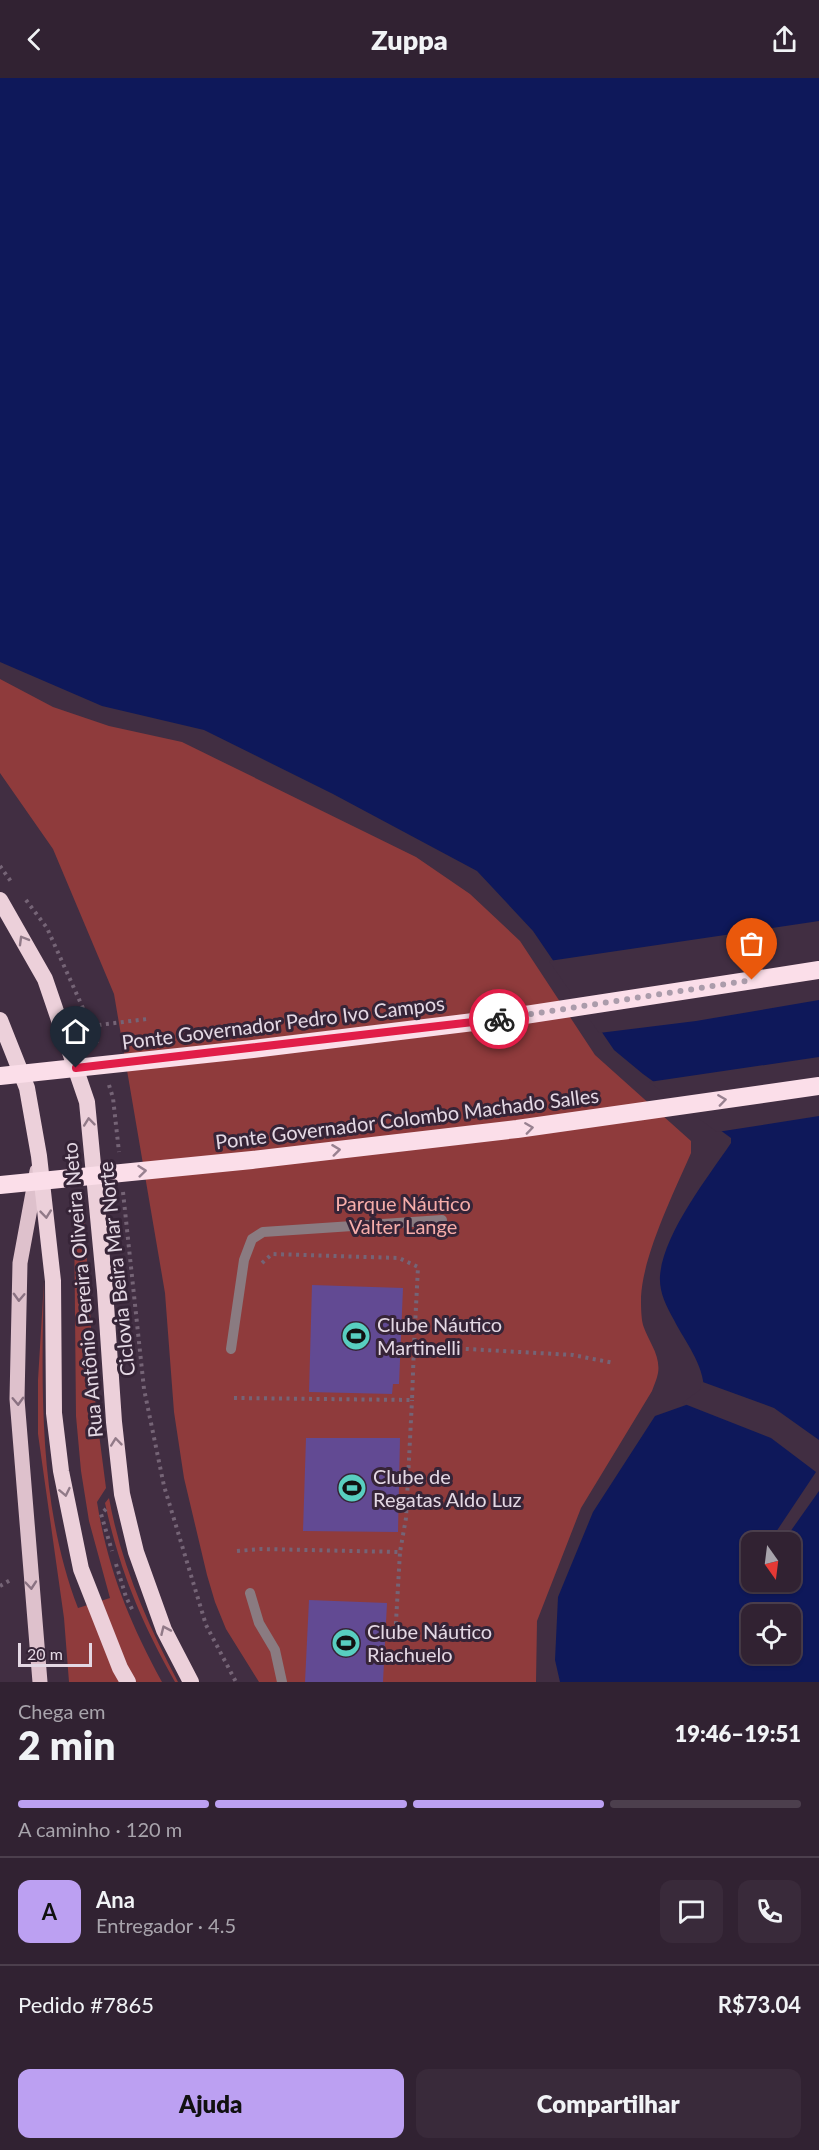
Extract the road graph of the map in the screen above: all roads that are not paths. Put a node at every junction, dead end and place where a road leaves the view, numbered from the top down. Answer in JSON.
{"nodes":[{"id":1,"x":0,"y":900,"type":"edge"},
{"id":2,"x":819,"y":970,"type":"edge"},
{"id":3,"x":0,"y":1020,"type":"edge"},
{"id":4,"x":0,"y":1076,"type":"edge"},
{"id":5,"x":819,"y":1086,"type":"edge"},
{"id":6,"x":39,"y":1156,"type":"junction"},
{"id":7,"x":0,"y":1185,"type":"edge"},
{"id":8,"x":442,"y":1220,"type":"dead end"},
{"id":9,"x":231,"y":1349,"type":"dead end"},
{"id":10,"x":250,"y":1593,"type":"dead end"},
{"id":11,"x":40,"y":1682,"type":"edge"},
{"id":12,"x":128,"y":1682,"type":"edge"},
{"id":13,"x":191,"y":1682,"type":"edge"},
{"id":14,"x":282,"y":1682,"type":"edge"}],
"edges":[{"from":13,"to":1,"type":"highway","name":"Rua Antônio Pereira Oliveira Neto","one_way":true},
{"from":2,"to":4,"type":"highway","name":"Ponte Governador Pedro Ivo Campos","bridge":true},
{"from":3,"to":6,"type":"highway","name":"Rua Antônio Pereira Oliveira Neto"},
{"from":7,"to":5,"type":"highway","name":"Ponte Governador Colombo Machado Salles","one_way":true,"bridge":true},
{"from":6,"to":11,"type":"main road","name":"Rua Antônio Pereira Oliveira Neto","one_way":true},
{"from":6,"to":12,"type":"highway","name":"Rua Antônio Pereira Oliveira Neto","one_way":true},
{"from":8,"to":9,"type":"lane"},
{"from":10,"to":14,"type":"lane"}]}
